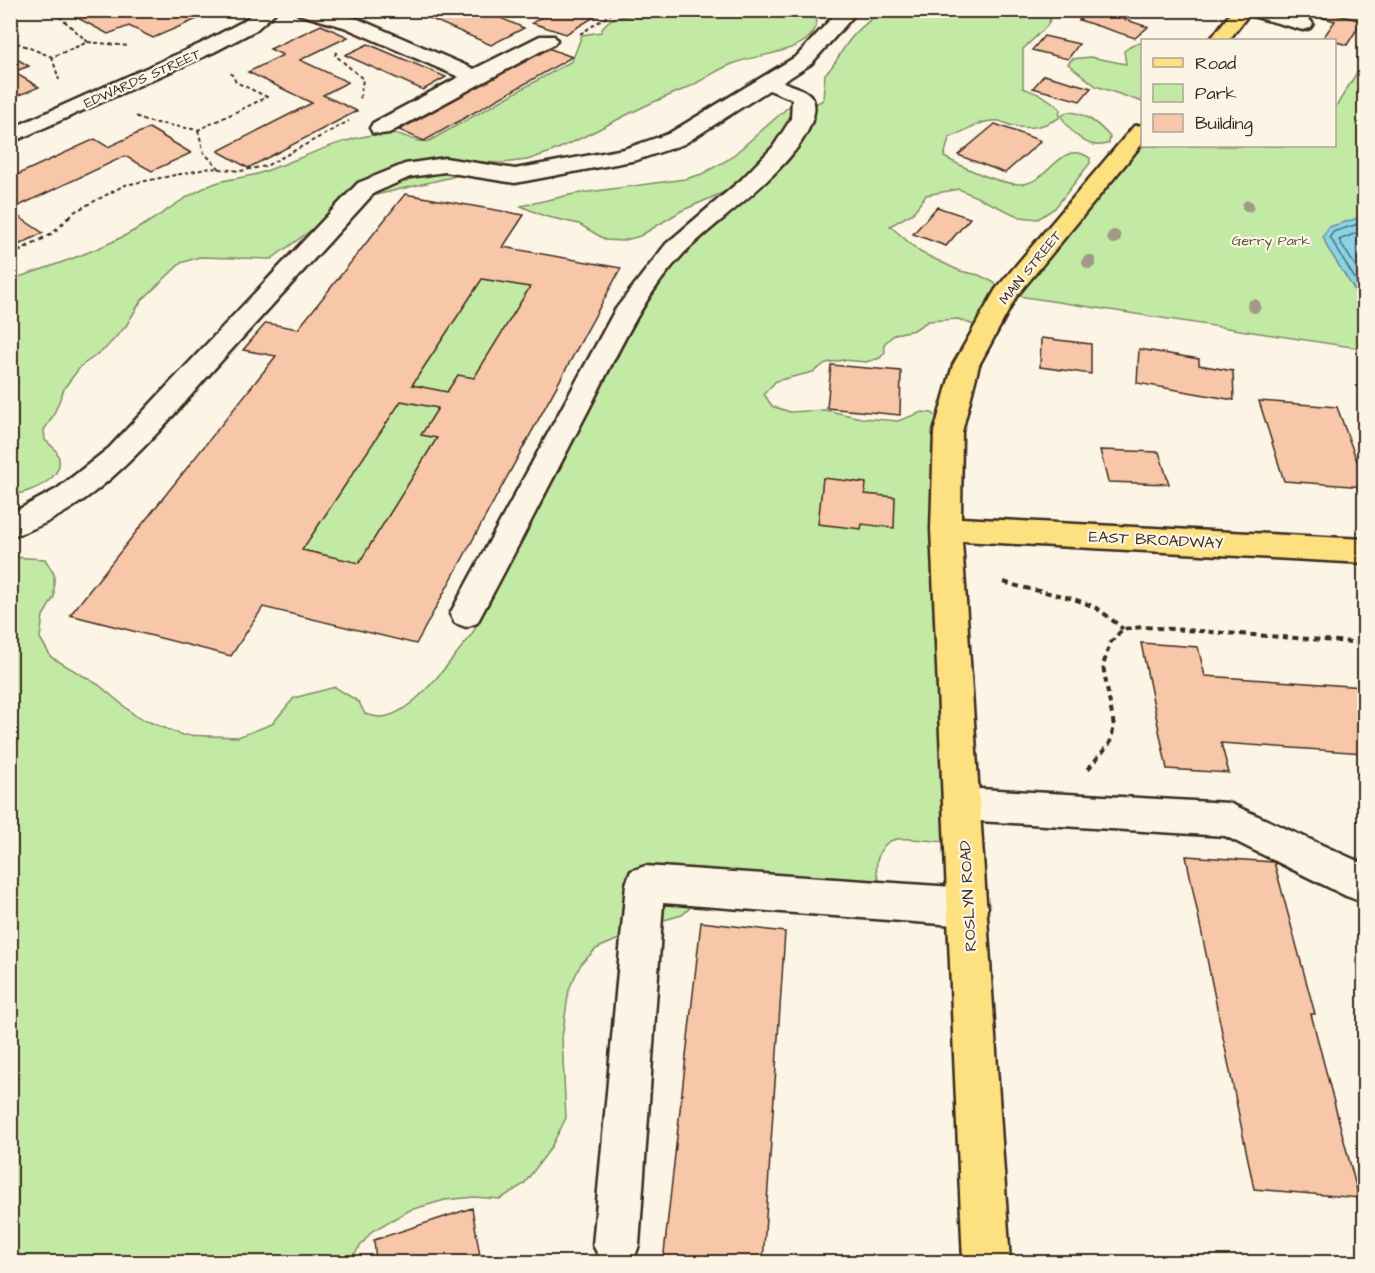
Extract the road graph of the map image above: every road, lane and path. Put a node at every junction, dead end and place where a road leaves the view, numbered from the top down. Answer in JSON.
{"nodes":[{"id":1,"x":52,"y":10,"type":"edge"},
{"id":2,"x":269,"y":10,"type":"edge"},
{"id":3,"x":306,"y":10,"type":"edge"},
{"id":4,"x":1243,"y":10,"type":"edge"},
{"id":5,"x":1252,"y":10,"type":"edge"},
{"id":6,"x":847,"y":13,"type":"dead end"},
{"id":7,"x":1303,"y":24,"type":"dead end"},
{"id":8,"x":373,"y":33,"type":"junction"},
{"id":9,"x":1220,"y":39,"type":"edge"},
{"id":10,"x":10,"y":40,"type":"edge"},
{"id":11,"x":547,"y":40,"type":"dead end"},
{"id":12,"x":229,"y":70,"type":"dead end"},
{"id":13,"x":475,"y":77,"type":"junction"},
{"id":14,"x":768,"y":82,"type":"junction"},
{"id":15,"x":359,"y":107,"type":"dead end"},
{"id":16,"x":130,"y":112,"type":"dead end"},
{"id":17,"x":358,"y":116,"type":"dead end"},
{"id":18,"x":381,"y":128,"type":"dead end"},
{"id":19,"x":198,"y":130,"type":"junction"},
{"id":20,"x":1141,"y":134,"type":"edge"},
{"id":21,"x":10,"y":137,"type":"edge"},
{"id":22,"x":220,"y":169,"type":"junction"},
{"id":23,"x":10,"y":256,"type":"edge"},
{"id":24,"x":10,"y":526,"type":"edge"},
{"id":25,"x":946,"y":529,"type":"junction"},
{"id":26,"x":1365,"y":551,"type":"edge"},
{"id":27,"x":1004,"y":582,"type":"dead end"},
{"id":28,"x":466,"y":614,"type":"dead end"},
{"id":29,"x":1123,"y":629,"type":"junction"},
{"id":30,"x":1365,"y":643,"type":"edge"},
{"id":31,"x":962,"y":804,"type":"junction"},
{"id":32,"x":1072,"y":811,"type":"junction"},
{"id":33,"x":1365,"y":882,"type":"edge"},
{"id":34,"x":968,"y":907,"type":"junction"},
{"id":35,"x":616,"y":1245,"type":"dead end"},
{"id":36,"x":986,"y":1263,"type":"edge"}],
"edges":[{"from":1,"to":10,"type":"path"},
{"from":2,"to":21,"type":"street","name":"EDWARDS STREET"},
{"from":3,"to":8,"type":"street"},
{"from":4,"to":9,"type":"main road"},
{"from":5,"to":7,"type":"street"},
{"from":6,"to":14,"type":"street"},
{"from":8,"to":13,"type":"street"},
{"from":8,"to":15,"type":"path"},
{"from":11,"to":13,"type":"street"},
{"from":12,"to":19,"type":"path"},
{"from":13,"to":18,"type":"street"},
{"from":14,"to":24,"type":"street"},
{"from":14,"to":28,"type":"street"},
{"from":16,"to":19,"type":"path"},
{"from":17,"to":22,"type":"path"},
{"from":19,"to":22,"type":"path"},
{"from":20,"to":25,"type":"main road","name":"MAIN STREET"},
{"from":22,"to":23,"type":"path"},
{"from":25,"to":26,"type":"main road","name":"EAST BROADWAY"},
{"from":25,"to":31,"type":"main road","name":"ROSLYN ROAD"},
{"from":27,"to":29,"type":"path"},
{"from":29,"to":30,"type":"path"},
{"from":29,"to":32,"type":"path"},
{"from":31,"to":32,"type":"street"},
{"from":31,"to":34,"type":"main road","name":"ROSLYN ROAD"},
{"from":32,"to":33,"type":"street"},
{"from":34,"to":35,"type":"street"},
{"from":34,"to":36,"type":"main road","name":"ROSLYN ROAD"}]}
